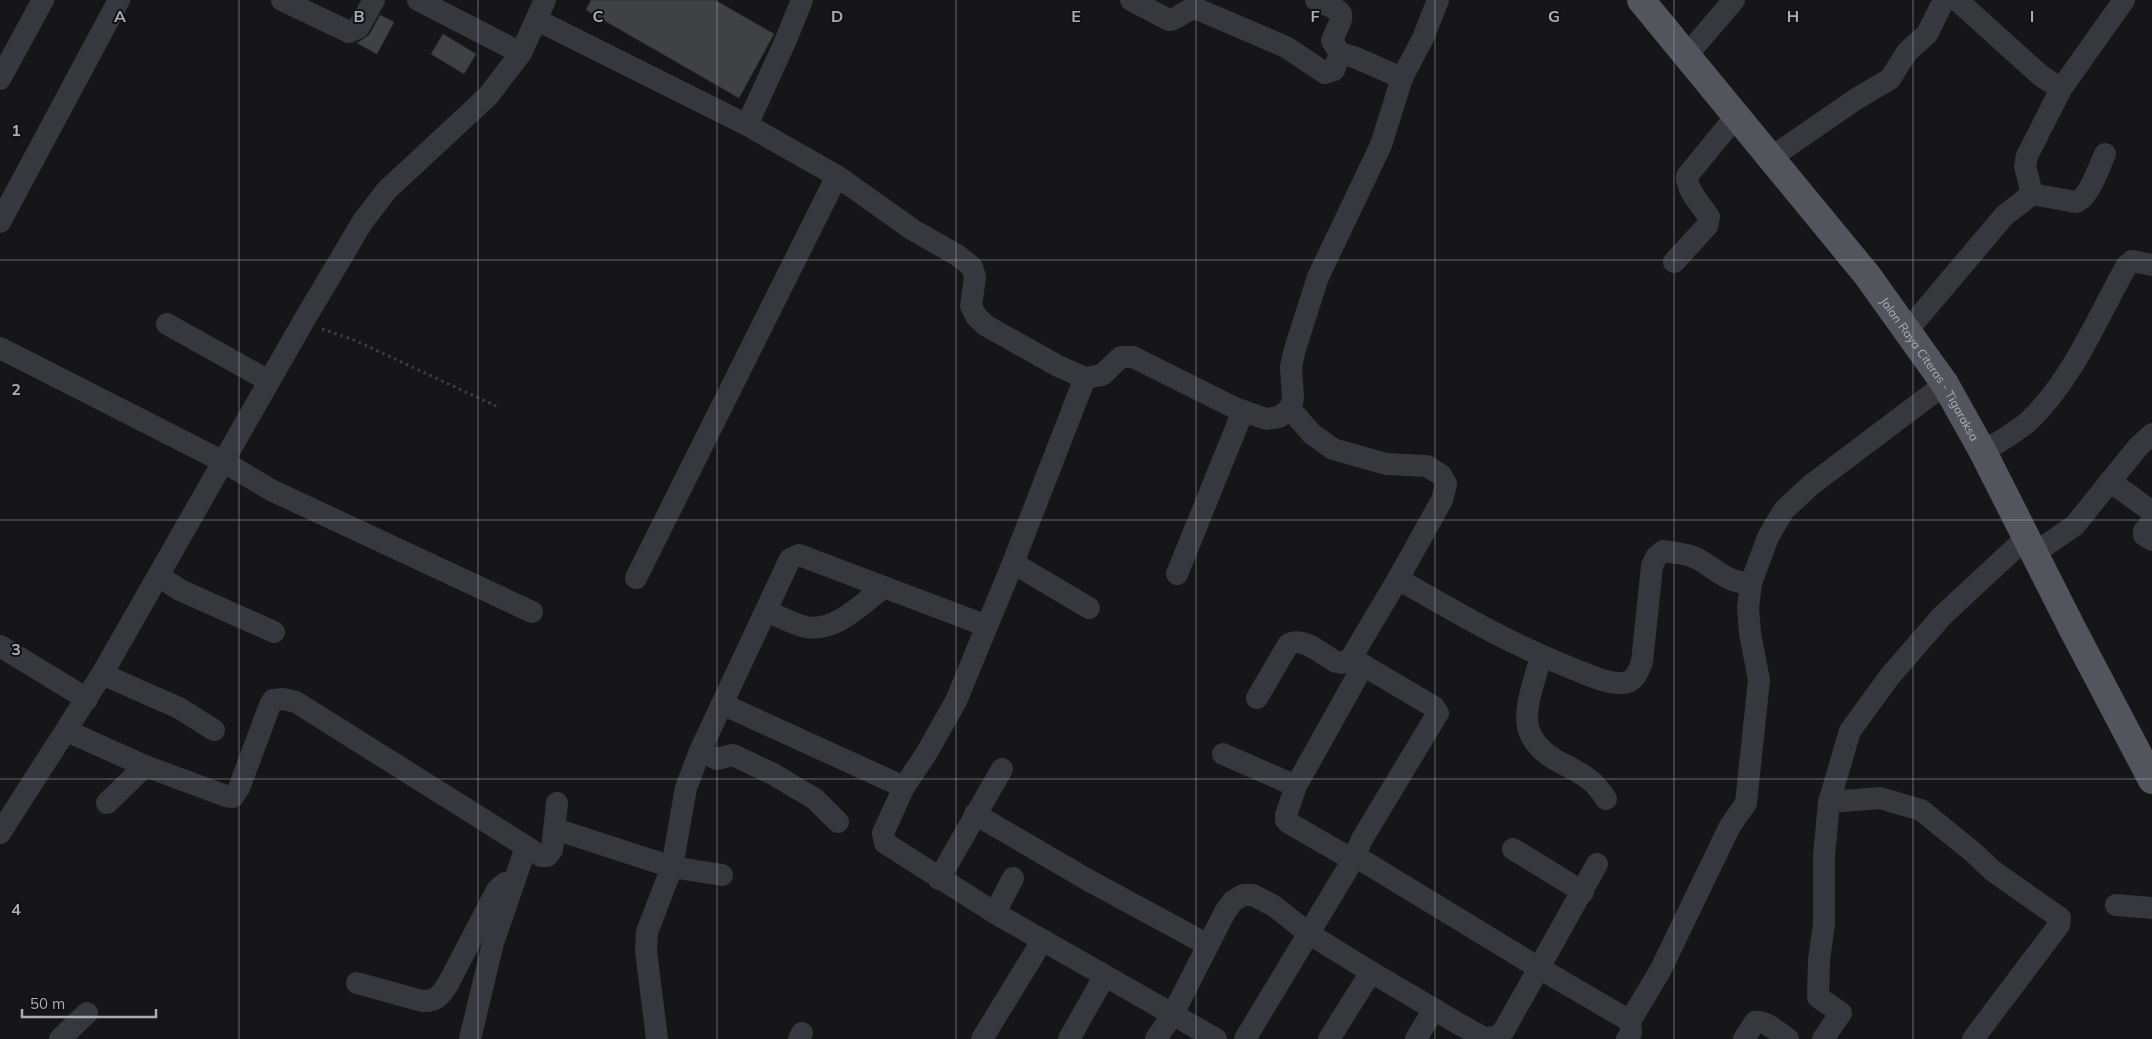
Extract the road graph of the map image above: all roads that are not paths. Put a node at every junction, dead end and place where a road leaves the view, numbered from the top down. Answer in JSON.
{"nodes":[{"id":1,"x":43,"y":0,"type":"edge"},
{"id":2,"x":119,"y":0,"type":"edge"},
{"id":3,"x":282,"y":0,"type":"edge"},
{"id":4,"x":374,"y":0,"type":"edge"},
{"id":5,"x":418,"y":0,"type":"edge"},
{"id":6,"x":802,"y":0,"type":"edge"},
{"id":7,"x":1131,"y":0,"type":"edge"},
{"id":8,"x":1316,"y":0,"type":"edge"},
{"id":9,"x":1438,"y":0,"type":"edge"},
{"id":10,"x":1641,"y":0,"type":"edge"},
{"id":11,"x":1734,"y":0,"type":"edge"},
{"id":12,"x":1944,"y":0,"type":"edge"},
{"id":13,"x":1957,"y":0,"type":"edge"},
{"id":14,"x":2124,"y":0,"type":"edge"},
{"id":15,"x":541,"y":10,"type":"edge"},
{"id":16,"x":521,"y":53,"type":"junction"},
{"id":17,"x":1340,"y":53,"type":"junction"},
{"id":18,"x":1686,"y":55,"type":"junction"},
{"id":19,"x":1402,"y":78,"type":"junction"},
{"id":20,"x":0,"y":79,"type":"edge"},
{"id":21,"x":2060,"y":89,"type":"junction"},
{"id":22,"x":1737,"y":115,"type":"junction"},
{"id":23,"x":747,"y":125,"type":"junction"},
{"id":24,"x":2105,"y":154,"type":"dead end"},
{"id":25,"x":1772,"y":158,"type":"junction"},
{"id":26,"x":837,"y":176,"type":"junction"},
{"id":27,"x":2032,"y":194,"type":"junction"},
{"id":28,"x":0,"y":222,"type":"edge"},
{"id":29,"x":1674,"y":262,"type":"dead end"},
{"id":30,"x":2152,"y":266,"type":"edge"},
{"id":31,"x":167,"y":324,"type":"dead end"},
{"id":32,"x":1907,"y":331,"type":"junction"},
{"id":33,"x":0,"y":348,"type":"edge"},
{"id":34,"x":1085,"y":378,"type":"junction"},
{"id":35,"x":269,"y":381,"type":"junction"},
{"id":36,"x":1945,"y":384,"type":"junction"},
{"id":37,"x":1290,"y":409,"type":"junction"},
{"id":38,"x":1243,"y":411,"type":"junction"},
{"id":39,"x":2152,"y":434,"type":"edge"},
{"id":40,"x":1983,"y":452,"type":"junction"},
{"id":41,"x":224,"y":462,"type":"junction"},
{"id":42,"x":2110,"y":481,"type":"junction"},
{"id":43,"x":2152,"y":512,"type":"edge"},
{"id":44,"x":2152,"y":521,"type":"edge"},
{"id":45,"x":2152,"y":540,"type":"edge"},
{"id":46,"x":2031,"y":545,"type":"junction"},
{"id":47,"x":1013,"y":563,"type":"junction"},
{"id":48,"x":1177,"y":574,"type":"dead end"},
{"id":49,"x":159,"y":576,"type":"junction"},
{"id":50,"x":636,"y":578,"type":"dead end"},
{"id":51,"x":1398,"y":579,"type":"junction"},
{"id":52,"x":1750,"y":583,"type":"junction"},
{"id":53,"x":884,"y":587,"type":"junction"},
{"id":54,"x":1088,"y":608,"type":"dead end"},
{"id":55,"x":766,"y":611,"type":"junction"},
{"id":56,"x":532,"y":612,"type":"dead end"},
{"id":57,"x":987,"y":626,"type":"junction"},
{"id":58,"x":274,"y":632,"type":"dead end"},
{"id":59,"x":0,"y":646,"type":"edge"},
{"id":60,"x":1541,"y":656,"type":"junction"},
{"id":61,"x":1357,"y":662,"type":"junction"},
{"id":62,"x":102,"y":674,"type":"junction"},
{"id":63,"x":87,"y":698,"type":"junction"},
{"id":64,"x":1257,"y":698,"type":"dead end"},
{"id":65,"x":722,"y":704,"type":"junction"},
{"id":66,"x":67,"y":730,"type":"junction"},
{"id":67,"x":214,"y":730,"type":"dead end"},
{"id":68,"x":700,"y":751,"type":"junction"},
{"id":69,"x":1223,"y":754,"type":"dead end"},
{"id":70,"x":145,"y":766,"type":"junction"},
{"id":71,"x":1002,"y":769,"type":"dead end"},
{"id":72,"x":2152,"y":780,"type":"edge"},
{"id":73,"x":1296,"y":786,"type":"junction"},
{"id":74,"x":904,"y":787,"type":"junction"},
{"id":75,"x":1606,"y":798,"type":"dead end"},
{"id":76,"x":107,"y":802,"type":"dead end"},
{"id":77,"x":557,"y":802,"type":"dead end"},
{"id":78,"x":1830,"y":802,"type":"junction"},
{"id":79,"x":975,"y":814,"type":"junction"},
{"id":80,"x":838,"y":822,"type":"dead end"},
{"id":81,"x":555,"y":829,"type":"junction"},
{"id":82,"x":0,"y":833,"type":"edge"},
{"id":83,"x":526,"y":847,"type":"junction"},
{"id":84,"x":1512,"y":849,"type":"dead end"},
{"id":85,"x":1354,"y":858,"type":"junction"},
{"id":86,"x":1597,"y":864,"type":"dead end"},
{"id":87,"x":672,"y":867,"type":"junction"},
{"id":88,"x":722,"y":875,"type":"dead end"},
{"id":89,"x":1013,"y":878,"type":"dead end"},
{"id":90,"x":939,"y":879,"type":"junction"},
{"id":91,"x":514,"y":882,"type":"junction"},
{"id":92,"x":1583,"y":892,"type":"junction"},
{"id":93,"x":2116,"y":905,"type":"dead end"},
{"id":94,"x":2152,"y":908,"type":"edge"},
{"id":95,"x":995,"y":914,"type":"junction"},
{"id":96,"x":1308,"y":933,"type":"junction"},
{"id":97,"x":1042,"y":941,"type":"junction"},
{"id":98,"x":1208,"y":945,"type":"junction"},
{"id":99,"x":1539,"y":968,"type":"junction"},
{"id":100,"x":1371,"y":972,"type":"junction"},
{"id":101,"x":1104,"y":977,"type":"junction"},
{"id":102,"x":357,"y":983,"type":"dead end"},
{"id":103,"x":1434,"y":1009,"type":"junction"},
{"id":104,"x":87,"y":1013,"type":"dead end"},
{"id":105,"x":1173,"y":1014,"type":"junction"},
{"id":106,"x":1634,"y":1033,"type":"edge"},
{"id":107,"x":60,"y":1039,"type":"edge"},
{"id":108,"x":470,"y":1039,"type":"edge"},
{"id":109,"x":658,"y":1039,"type":"edge"},
{"id":110,"x":982,"y":1039,"type":"edge"},
{"id":111,"x":1069,"y":1039,"type":"edge"},
{"id":112,"x":1156,"y":1039,"type":"edge"},
{"id":113,"x":1216,"y":1039,"type":"edge"},
{"id":114,"x":1245,"y":1039,"type":"edge"},
{"id":115,"x":1329,"y":1039,"type":"edge"},
{"id":116,"x":1416,"y":1039,"type":"edge"},
{"id":117,"x":1491,"y":1039,"type":"edge"},
{"id":118,"x":1744,"y":1039,"type":"edge"},
{"id":119,"x":1788,"y":1039,"type":"edge"},
{"id":120,"x":1823,"y":1039,"type":"edge"},
{"id":121,"x":1974,"y":1039,"type":"edge"}],
"edges":[{"from":1,"to":20,"type":"street"},
{"from":2,"to":28,"type":"street"},
{"from":3,"to":4,"type":"street"},
{"from":5,"to":16,"type":"street"},
{"from":6,"to":23,"type":"street"},
{"from":7,"to":17,"type":"street"},
{"from":8,"to":17,"type":"street"},
{"from":9,"to":19,"type":"street"},
{"from":10,"to":18,"type":"main road","name":"Jalan Raya Citeras - Tigaraksa"},
{"from":11,"to":18,"type":"street"},
{"from":12,"to":25,"type":"street"},
{"from":13,"to":21,"type":"street"},
{"from":14,"to":21,"type":"street"},
{"from":15,"to":16,"type":"street"},
{"from":15,"to":23,"type":"street"},
{"from":16,"to":35,"type":"street"},
{"from":17,"to":19,"type":"street"},
{"from":18,"to":22,"type":"main road","name":"Jalan Raya Citeras - Tigaraksa"},
{"from":19,"to":37,"type":"street"},
{"from":21,"to":27,"type":"street"},
{"from":22,"to":25,"type":"main road","name":"Jalan Raya Citeras - Tigaraksa"},
{"from":22,"to":29,"type":"street"},
{"from":23,"to":26,"type":"street"},
{"from":24,"to":27,"type":"street"},
{"from":25,"to":32,"type":"main road","name":"Jalan Raya Citeras - Tigaraksa"},
{"from":26,"to":34,"type":"street"},
{"from":26,"to":50,"type":"street"},
{"from":27,"to":32,"type":"street"},
{"from":30,"to":40,"type":"street"},
{"from":31,"to":35,"type":"street"},
{"from":32,"to":36,"type":"main road","name":"Jalan Raya Citeras - Tigaraksa"},
{"from":33,"to":41,"type":"street"},
{"from":34,"to":38,"type":"street"},
{"from":34,"to":47,"type":"street"},
{"from":35,"to":41,"type":"street"},
{"from":36,"to":40,"type":"main road","name":"Jalan Raya Citeras - Tigaraksa"},
{"from":36,"to":52,"type":"street"},
{"from":37,"to":38,"type":"street"},
{"from":37,"to":51,"type":"street"},
{"from":38,"to":48,"type":"street"},
{"from":39,"to":42,"type":"street"},
{"from":40,"to":46,"type":"main road","name":"Jalan Raya Citeras - Tigaraksa"},
{"from":41,"to":49,"type":"street"},
{"from":41,"to":56,"type":"street"},
{"from":42,"to":43,"type":"street"},
{"from":42,"to":46,"type":"street"},
{"from":44,"to":45,"type":"street"},
{"from":46,"to":72,"type":"main road","name":"Jalan Raya Citeras - Tigaraksa"},
{"from":46,"to":78,"type":"street"},
{"from":47,"to":54,"type":"street"},
{"from":47,"to":57,"type":"street"},
{"from":49,"to":58,"type":"street"},
{"from":49,"to":62,"type":"street"},
{"from":51,"to":60,"type":"street"},
{"from":51,"to":61,"type":"street"},
{"from":52,"to":60,"type":"street"},
{"from":52,"to":106,"type":"street"},
{"from":53,"to":55,"type":"street"},
{"from":53,"to":55,"type":"street"},
{"from":53,"to":57,"type":"street"},
{"from":55,"to":65,"type":"street"},
{"from":57,"to":74,"type":"street"},
{"from":59,"to":63,"type":"street"},
{"from":60,"to":75,"type":"street"},
{"from":61,"to":64,"type":"street"},
{"from":61,"to":73,"type":"street"},
{"from":61,"to":85,"type":"street"},
{"from":62,"to":63,"type":"street"},
{"from":62,"to":67,"type":"street"},
{"from":63,"to":66,"type":"street"},
{"from":65,"to":68,"type":"street"},
{"from":65,"to":74,"type":"street"},
{"from":66,"to":70,"type":"street"},
{"from":66,"to":82,"type":"street"},
{"from":68,"to":80,"type":"street"},
{"from":68,"to":87,"type":"street"},
{"from":69,"to":73,"type":"street"},
{"from":70,"to":76,"type":"street"},
{"from":70,"to":83,"type":"street"},
{"from":71,"to":79,"type":"street"},
{"from":73,"to":85,"type":"street"},
{"from":74,"to":90,"type":"street"},
{"from":77,"to":81,"type":"street"},
{"from":78,"to":120,"type":"street"},
{"from":78,"to":121,"type":"street"},
{"from":79,"to":90,"type":"street"},
{"from":79,"to":98,"type":"street"},
{"from":81,"to":83,"type":"street"},
{"from":81,"to":87,"type":"street"},
{"from":83,"to":91,"type":"street"},
{"from":84,"to":92,"type":"street"},
{"from":85,"to":96,"type":"street"},
{"from":85,"to":99,"type":"street"},
{"from":86,"to":92,"type":"street"},
{"from":87,"to":88,"type":"street"},
{"from":87,"to":109,"type":"street"},
{"from":89,"to":95,"type":"street"},
{"from":90,"to":95,"type":"street"},
{"from":91,"to":102,"type":"street"},
{"from":91,"to":108,"type":"street"},
{"from":92,"to":99,"type":"street"},
{"from":93,"to":94,"type":"street"},
{"from":95,"to":97,"type":"street"},
{"from":96,"to":98,"type":"street"},
{"from":96,"to":100,"type":"street"},
{"from":96,"to":114,"type":"street"},
{"from":97,"to":101,"type":"street"},
{"from":97,"to":110,"type":"street"},
{"from":98,"to":105,"type":"street"},
{"from":99,"to":106,"type":"street"},
{"from":99,"to":117,"type":"street"},
{"from":100,"to":103,"type":"street"},
{"from":100,"to":115,"type":"street"},
{"from":101,"to":105,"type":"street"},
{"from":101,"to":111,"type":"street"},
{"from":103,"to":116,"type":"street"},
{"from":103,"to":117,"type":"street"},
{"from":104,"to":107,"type":"street"},
{"from":105,"to":112,"type":"street"},
{"from":105,"to":113,"type":"street"},
{"from":118,"to":119,"type":"street"}]}
